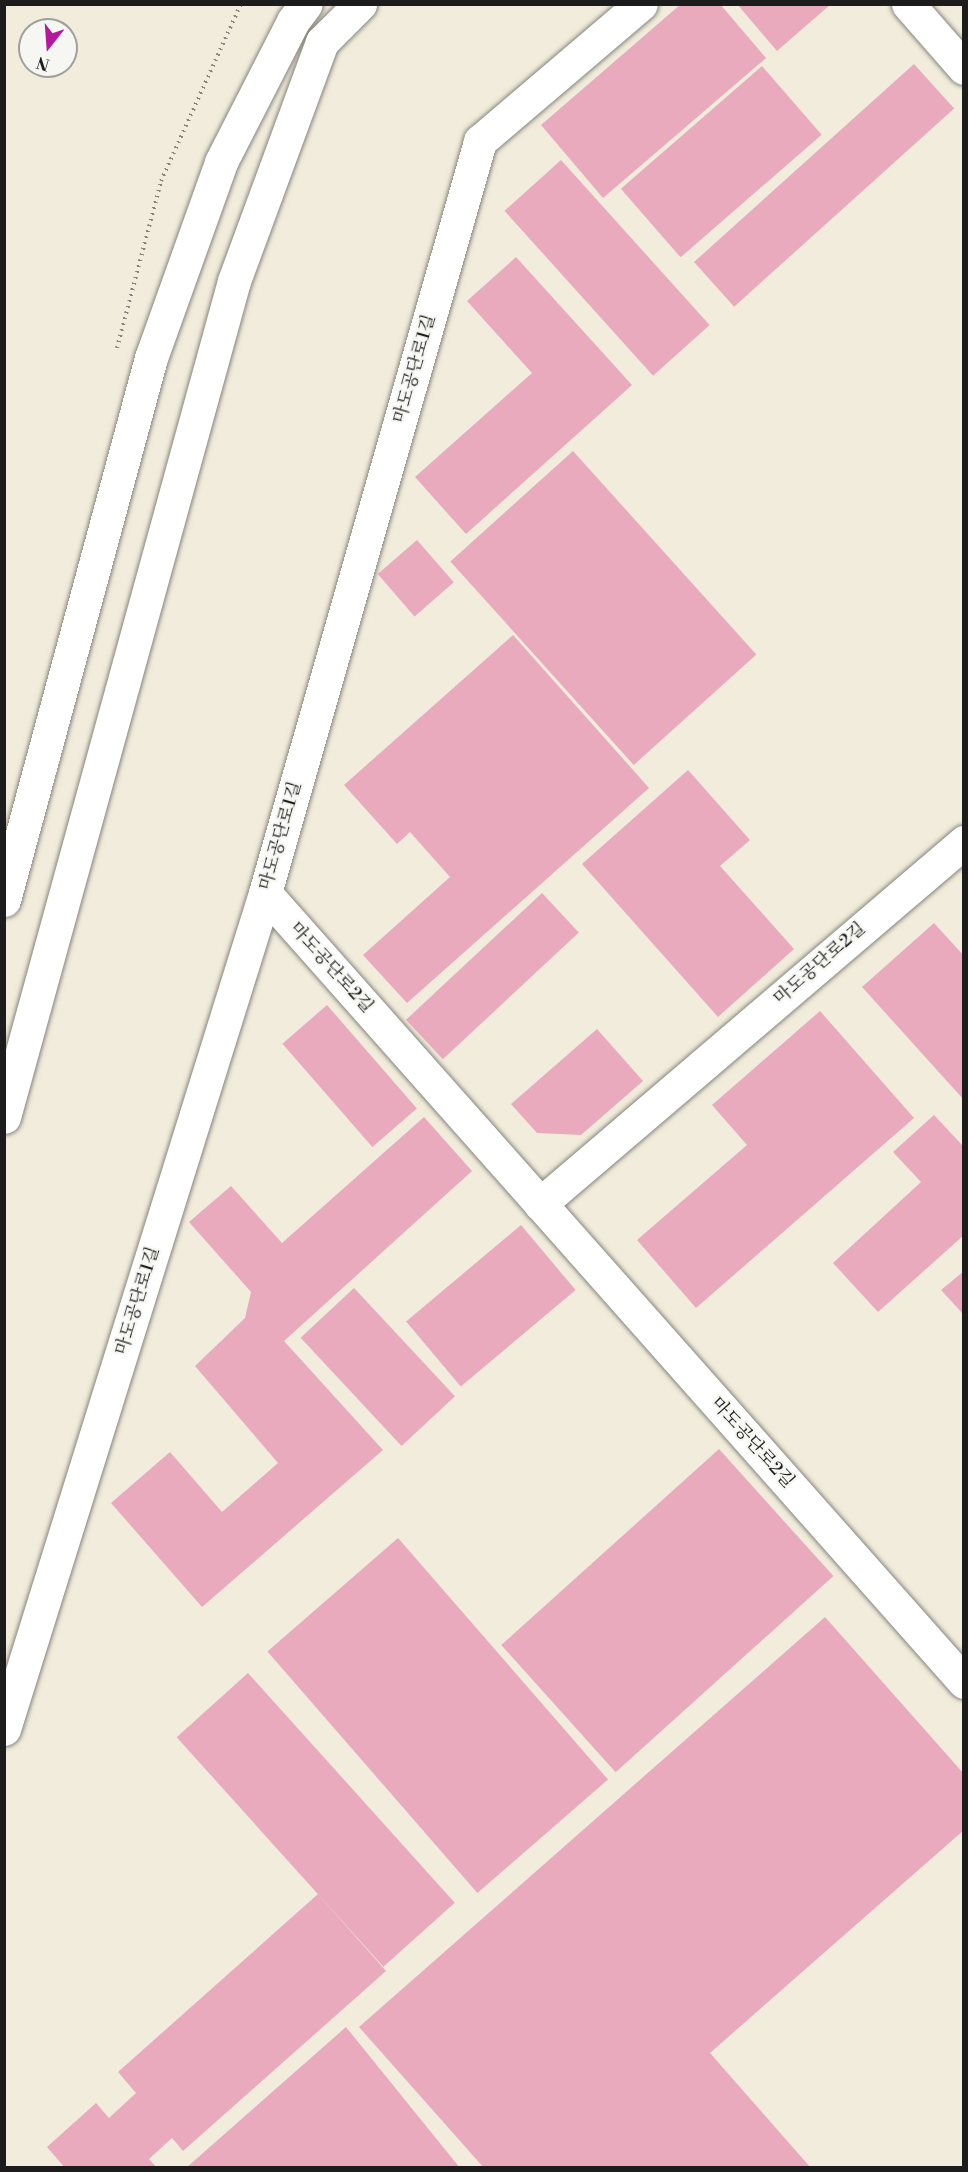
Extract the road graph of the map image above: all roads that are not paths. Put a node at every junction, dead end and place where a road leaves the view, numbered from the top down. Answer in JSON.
{"nodes":[{"id":1,"x":306,"y":4,"type":"edge"},
{"id":2,"x":360,"y":4,"type":"edge"},
{"id":3,"x":641,"y":4,"type":"edge"},
{"id":4,"x":908,"y":4,"type":"edge"},
{"id":5,"x":963,"y":68,"type":"edge"},
{"id":6,"x":963,"y":842,"type":"edge"},
{"id":7,"x":265,"y":893,"type":"junction"},
{"id":8,"x":4,"y":900,"type":"edge"},
{"id":9,"x":4,"y":1118,"type":"edge"},
{"id":10,"x":540,"y":1204,"type":"junction"},
{"id":11,"x":963,"y":1682,"type":"edge"},
{"id":12,"x":4,"y":1729,"type":"edge"}],
"edges":[{"from":1,"to":8,"type":"street"},
{"from":2,"to":9,"type":"street"},
{"from":3,"to":7,"type":"street","name":"마도공단로1길"},
{"from":4,"to":5,"type":"street"},
{"from":6,"to":10,"type":"street","name":"마도공단로2길"},
{"from":7,"to":10,"type":"street","name":"마도공단로2길"},
{"from":7,"to":12,"type":"street","name":"마도공단로1길"},
{"from":10,"to":11,"type":"street","name":"마도공단로2길"}]}
